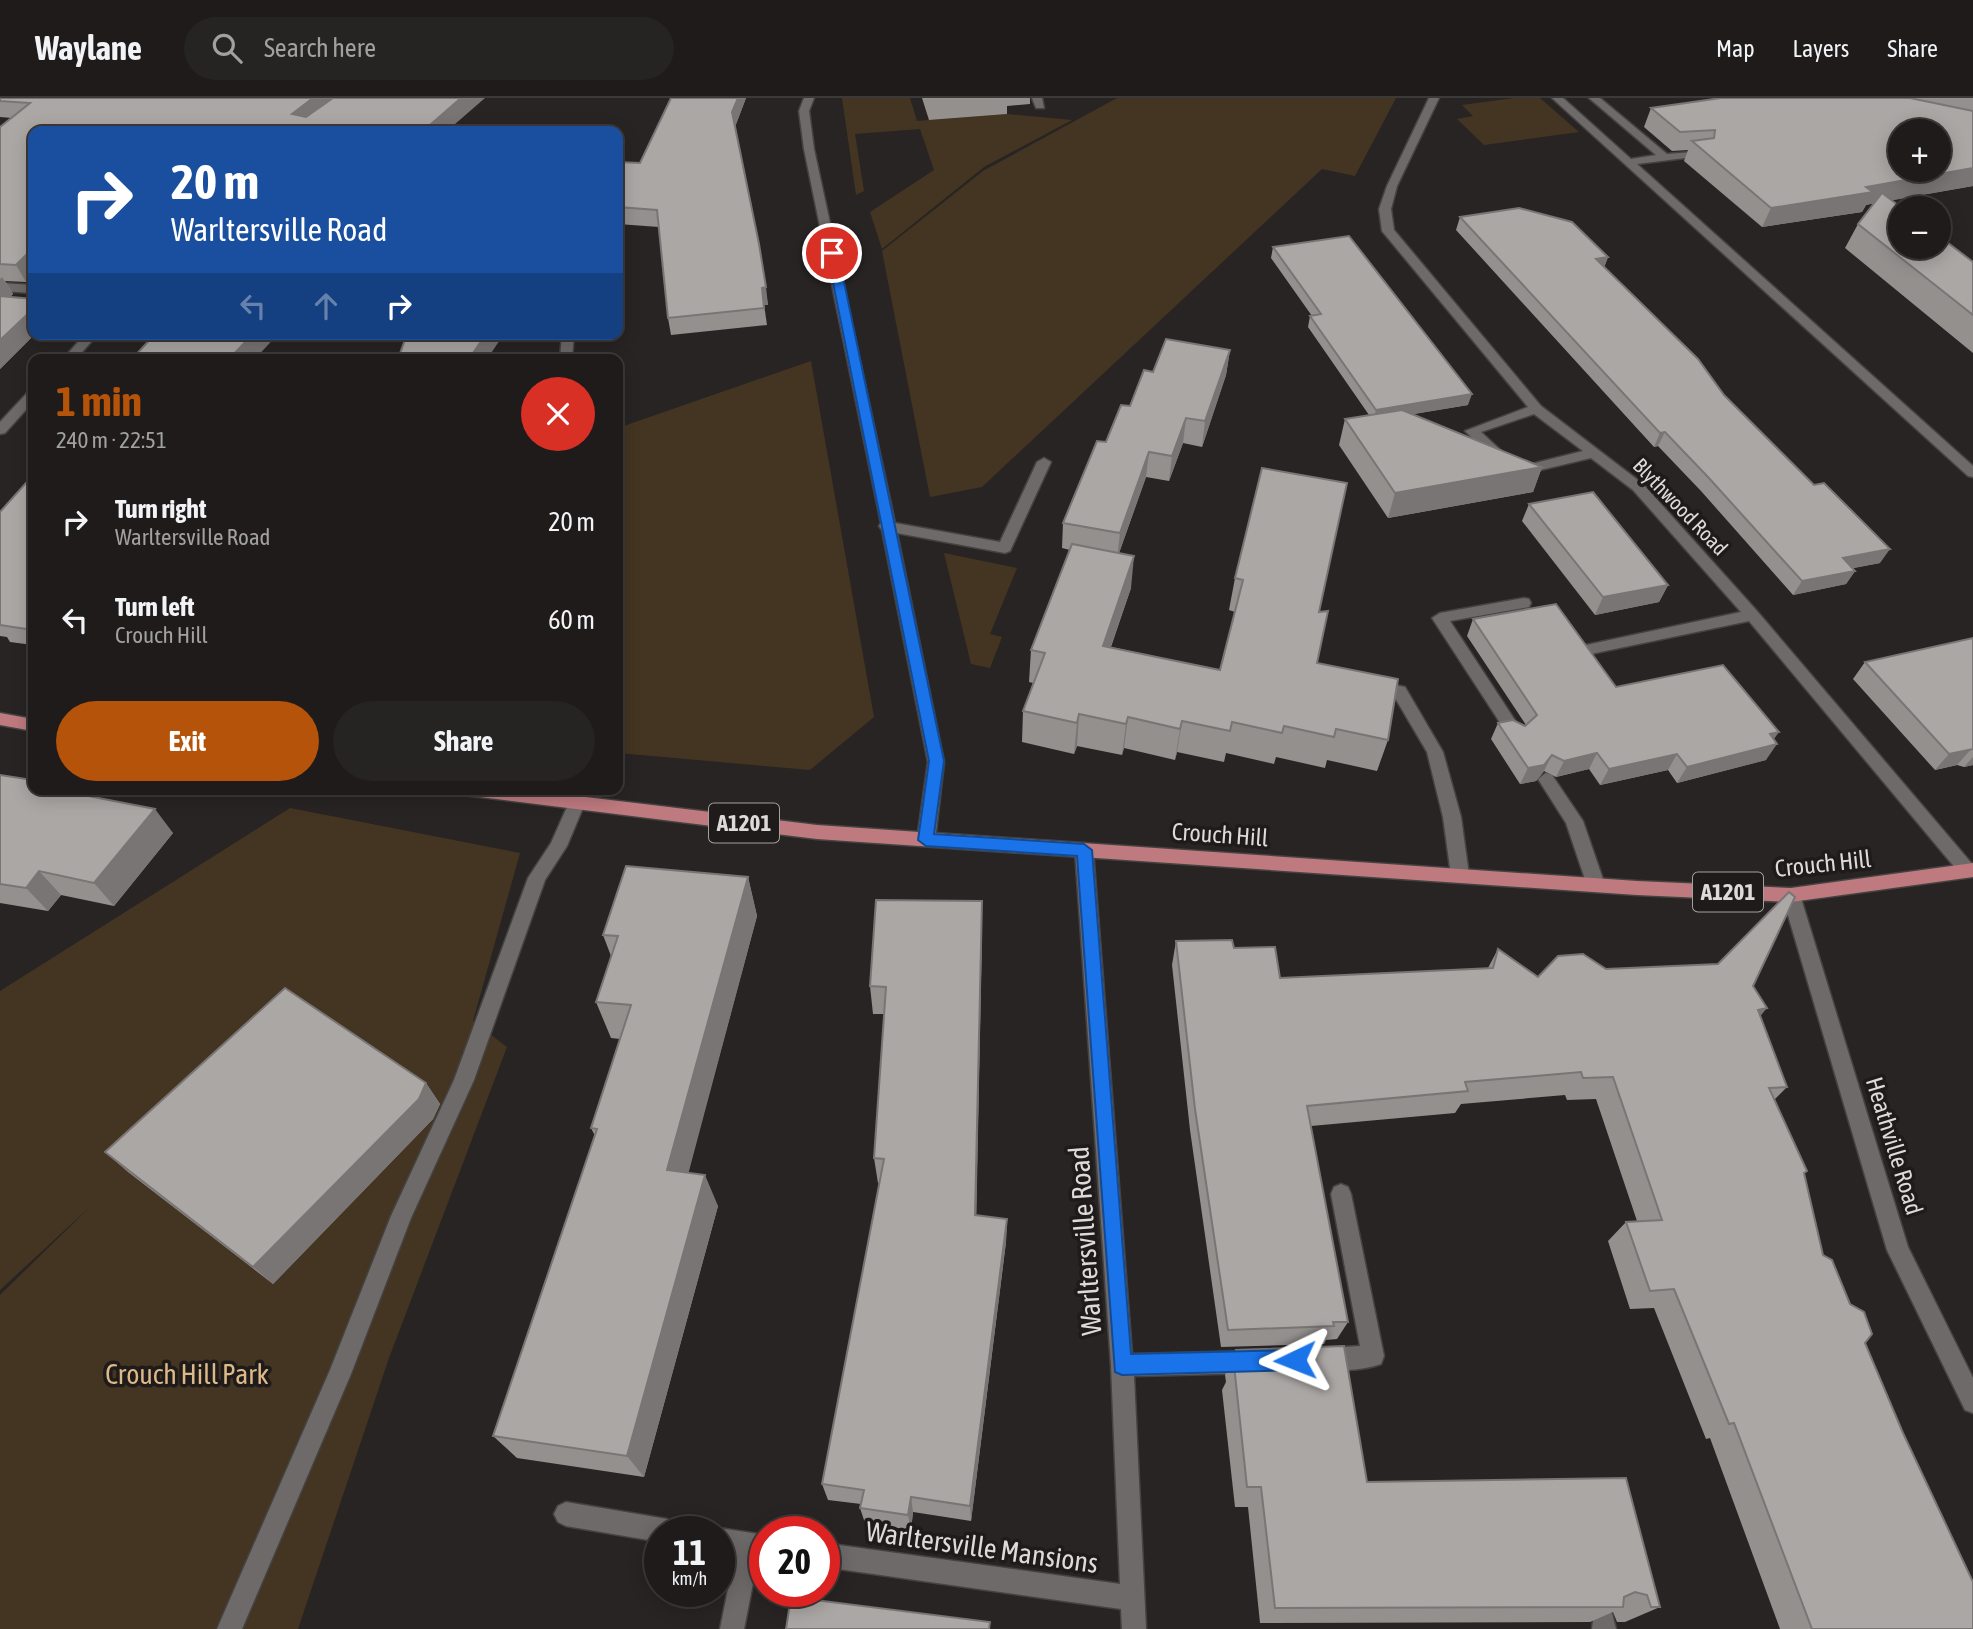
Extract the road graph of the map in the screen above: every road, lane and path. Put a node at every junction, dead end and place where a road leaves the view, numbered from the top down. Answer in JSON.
{"nodes":[{"id":1,"x":809,"y":98,"type":"edge"},
{"id":2,"x":1434,"y":98,"type":"edge"},
{"id":3,"x":1557,"y":98,"type":"edge"},
{"id":4,"x":1594,"y":98,"type":"edge"},
{"id":5,"x":1701,"y":153,"type":"edge"},
{"id":6,"x":1664,"y":157,"type":"junction"},
{"id":7,"x":1629,"y":162,"type":"junction"},
{"id":8,"x":0,"y":287,"type":"edge"},
{"id":9,"x":28,"y":289,"type":"edge"},
{"id":10,"x":86,"y":340,"type":"edge"},
{"id":11,"x":74,"y":354,"type":"edge"},
{"id":12,"x":28,"y":401,"type":"edge"},
{"id":13,"x":1536,"y":409,"type":"junction"},
{"id":14,"x":0,"y":430,"type":"edge"},
{"id":15,"x":1594,"y":453,"type":"junction"},
{"id":16,"x":1973,"y":454,"type":"edge"},
{"id":17,"x":1955,"y":457,"type":"junction"},
{"id":18,"x":1044,"y":462,"type":"dead end"},
{"id":19,"x":1973,"y":473,"type":"edge"},
{"id":20,"x":886,"y":526,"type":"junction"},
{"id":21,"x":1524,"y":603,"type":"dead end"},
{"id":22,"x":1752,"y":615,"type":"junction"},
{"id":23,"x":1586,"y":650,"type":"edge"},
{"id":24,"x":1363,"y":685,"type":"edge"},
{"id":25,"x":0,"y":719,"type":"edge"},
{"id":26,"x":28,"y":723,"type":"edge"},
{"id":27,"x":1516,"y":734,"type":"edge"},
{"id":28,"x":1546,"y":779,"type":"edge"},
{"id":29,"x":513,"y":795,"type":"edge"},
{"id":30,"x":570,"y":802,"type":"junction"},
{"id":31,"x":926,"y":840,"type":"junction"},
{"id":32,"x":1084,"y":850,"type":"junction"},
{"id":33,"x":1971,"y":871,"type":"edge"},
{"id":34,"x":1460,"y":875,"type":"junction"},
{"id":35,"x":1596,"y":885,"type":"junction"},
{"id":36,"x":1791,"y":895,"type":"junction"},
{"id":37,"x":1341,"y":1194,"type":"dead end"},
{"id":38,"x":1308,"y":1360,"type":"edge"},
{"id":39,"x":1282,"y":1361,"type":"edge"},
{"id":40,"x":1122,"y":1365,"type":"junction"},
{"id":41,"x":1973,"y":1402,"type":"edge"},
{"id":42,"x":566,"y":1514,"type":"dead end"},
{"id":43,"x":644,"y":1527,"type":"edge"},
{"id":44,"x":840,"y":1557,"type":"edge"},
{"id":45,"x":749,"y":1573,"type":"edge"},
{"id":46,"x":1132,"y":1598,"type":"junction"},
{"id":47,"x":229,"y":1629,"type":"edge"},
{"id":48,"x":732,"y":1629,"type":"edge"},
{"id":49,"x":1134,"y":1629,"type":"edge"}],
"edges":[{"from":1,"to":20,"type":"street"},
{"from":2,"to":13,"type":"street","name":"Blythwood Road"},
{"from":3,"to":7,"type":"street"},
{"from":4,"to":6,"type":"street"},
{"from":5,"to":6,"type":"street"},
{"from":6,"to":7,"type":"street"},
{"from":7,"to":17,"type":"street"},
{"from":8,"to":9,"type":"street"},
{"from":10,"to":11,"type":"street"},
{"from":12,"to":14,"type":"street"},
{"from":13,"to":15,"type":"street","name":"Blythwood Road"},
{"from":13,"to":15,"type":"street"},
{"from":15,"to":22,"type":"street","name":"Blythwood Road"},
{"from":16,"to":17,"type":"street"},
{"from":17,"to":19,"type":"street"},
{"from":18,"to":20,"type":"street"},
{"from":20,"to":31,"type":"street"},
{"from":21,"to":27,"type":"street"},
{"from":22,"to":23,"type":"street"},
{"from":22,"to":33,"type":"street","name":"Blythwood Road"},
{"from":24,"to":34,"type":"street"},
{"from":25,"to":26,"type":"main road"},
{"from":28,"to":35,"type":"street"},
{"from":29,"to":30,"type":"main road","name":"Crouch Hill","number":"A1201"},
{"from":30,"to":31,"type":"main road","name":"Crouch Hill","number":"A1201"},
{"from":30,"to":47,"type":"street"},
{"from":31,"to":32,"type":"main road","name":"Crouch Hill","number":"A1201"},
{"from":32,"to":34,"type":"main road","name":"Crouch Hill","number":"A1201"},
{"from":32,"to":40,"type":"street","name":"Warltersville Road"},
{"from":33,"to":36,"type":"main road","name":"Crouch Hill","number":"A1201"},
{"from":34,"to":35,"type":"main road","name":"Crouch Hill","number":"A1201"},
{"from":35,"to":36,"type":"main road","name":"Crouch Hill","number":"A1201"},
{"from":36,"to":41,"type":"street","name":"Heathville Road"},
{"from":37,"to":38,"type":"street"},
{"from":39,"to":40,"type":"street"},
{"from":40,"to":46,"type":"street","name":"Warltersville Road"},
{"from":42,"to":43,"type":"street"},
{"from":44,"to":46,"type":"street","name":"Warltersville Mansions"},
{"from":45,"to":48,"type":"street"},
{"from":46,"to":49,"type":"street","name":"Warltersville Road"}]}
